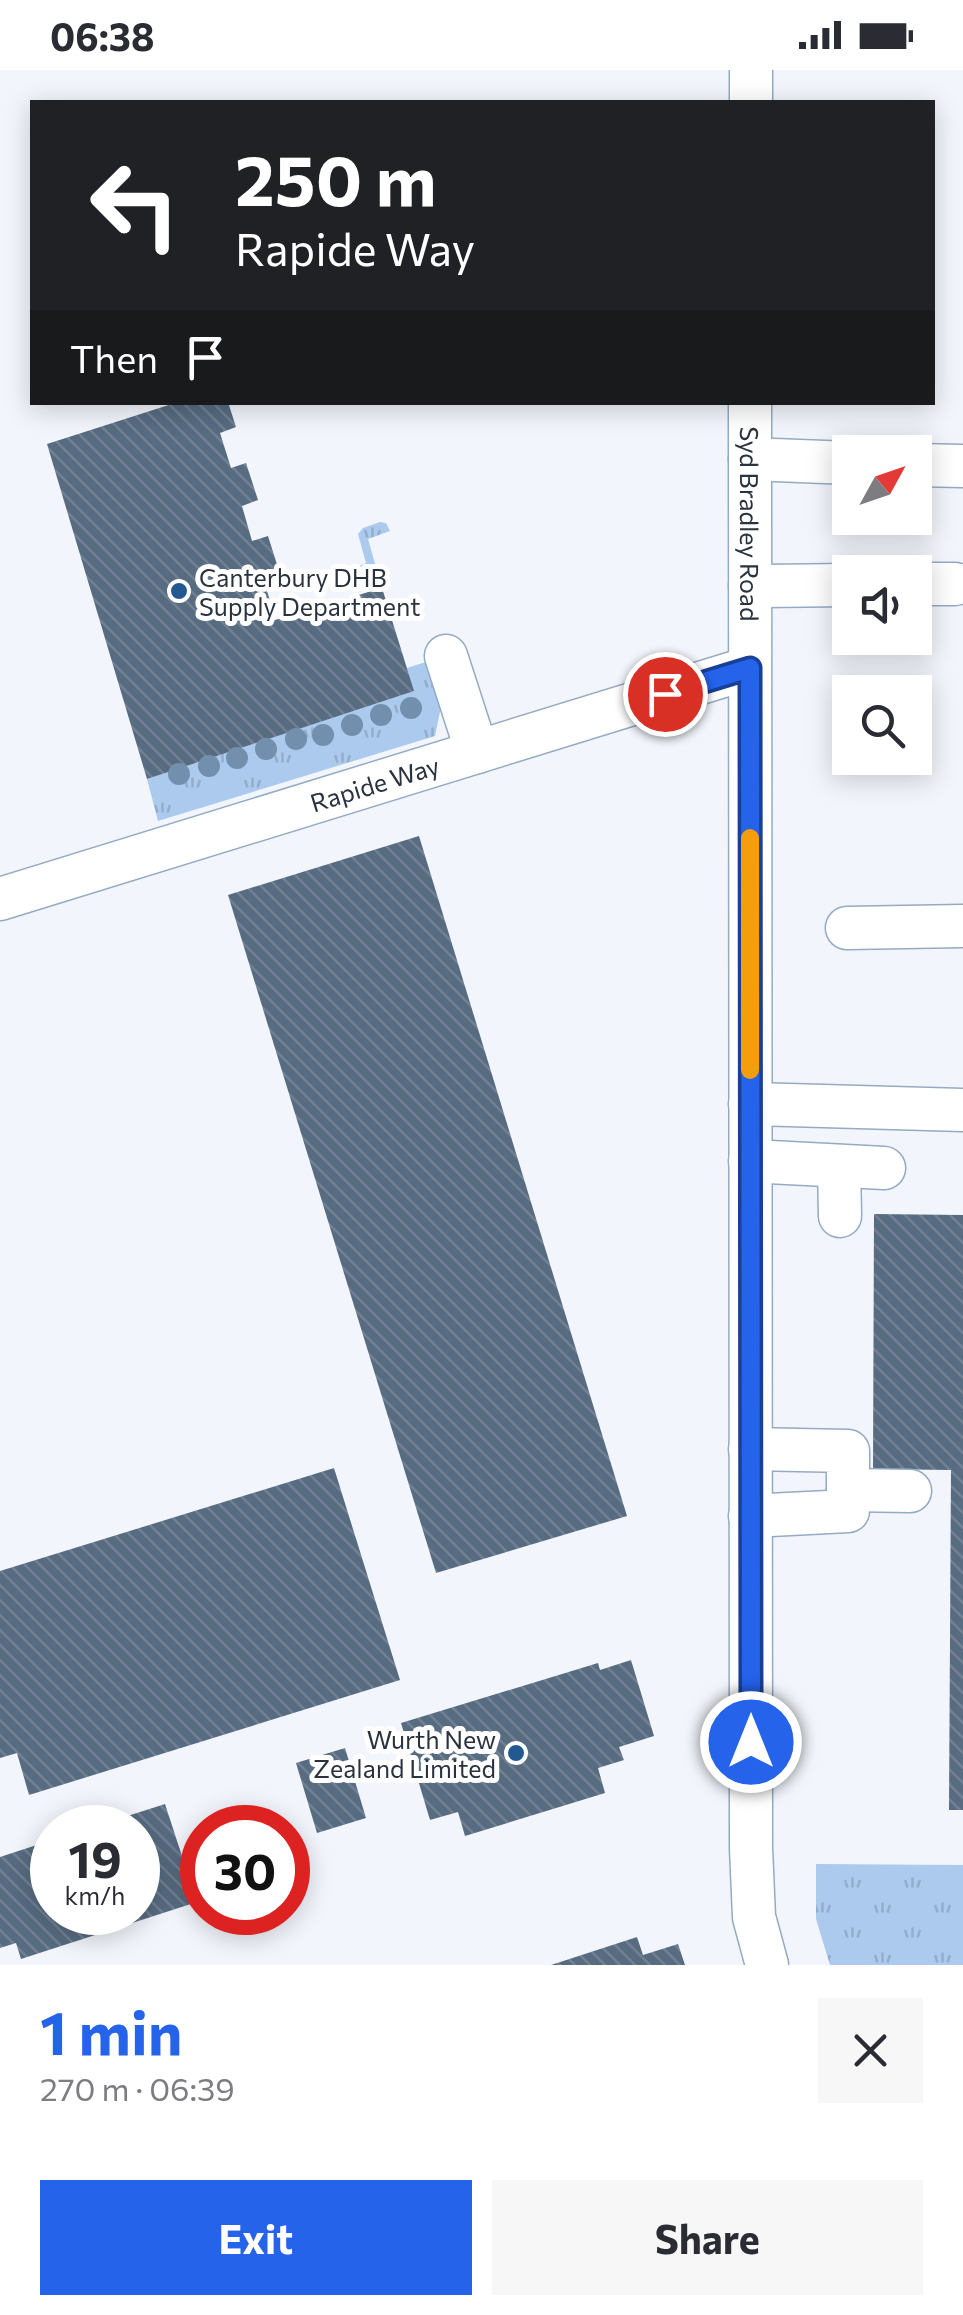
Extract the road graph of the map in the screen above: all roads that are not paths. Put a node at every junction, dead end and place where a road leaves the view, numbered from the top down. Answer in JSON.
{"nodes":[{"id":1,"x":751,"y":70,"type":"edge"},
{"id":2,"x":751,"y":100,"type":"edge"},
{"id":3,"x":750,"y":405,"type":"edge"},
{"id":4,"x":750,"y":459,"type":"junction"},
{"id":5,"x":832,"y":462,"type":"edge"},
{"id":6,"x":932,"y":465,"type":"edge"},
{"id":7,"x":963,"y":466,"type":"edge"},
{"id":8,"x":832,"y":585,"type":"edge"},
{"id":9,"x":750,"y":586,"type":"junction"},
{"id":10,"x":446,"y":656,"type":"dead end"},
{"id":11,"x":750,"y":668,"type":"junction"},
{"id":12,"x":477,"y":752,"type":"junction"},
{"id":13,"x":0,"y":899,"type":"edge"},
{"id":14,"x":963,"y":926,"type":"edge"},
{"id":15,"x":848,"y":928,"type":"dead end"},
{"id":16,"x":750,"y":1104,"type":"junction"},
{"id":17,"x":963,"y":1110,"type":"edge"},
{"id":18,"x":750,"y":1161,"type":"junction"},
{"id":19,"x":839,"y":1166,"type":"junction"},
{"id":20,"x":884,"y":1168,"type":"dead end"},
{"id":21,"x":840,"y":1216,"type":"dead end"},
{"id":22,"x":750,"y":1449,"type":"junction"},
{"id":23,"x":848,"y":1490,"type":"junction"},
{"id":24,"x":910,"y":1490,"type":"dead end"},
{"id":25,"x":750,"y":1516,"type":"junction"},
{"id":26,"x":767,"y":1965,"type":"edge"}],
"edges":[{"from":1,"to":2,"type":"street"},
{"from":3,"to":4,"type":"street","name":"Syd Bradley Road"},
{"from":4,"to":5,"type":"street"},
{"from":4,"to":9,"type":"street","name":"Syd Bradley Road"},
{"from":6,"to":7,"type":"street"},
{"from":8,"to":9,"type":"street"},
{"from":9,"to":11,"type":"street","name":"Syd Bradley Road"},
{"from":10,"to":12,"type":"street"},
{"from":11,"to":12,"type":"street","name":"Rapide Way"},
{"from":11,"to":16,"type":"street","name":"Syd Bradley Road"},
{"from":12,"to":13,"type":"street","name":"Rapide Way"},
{"from":14,"to":15,"type":"street"},
{"from":16,"to":17,"type":"street"},
{"from":16,"to":18,"type":"street","name":"Syd Bradley Road"},
{"from":18,"to":19,"type":"street"},
{"from":18,"to":22,"type":"street","name":"Syd Bradley Road"},
{"from":19,"to":20,"type":"street"},
{"from":19,"to":21,"type":"street"},
{"from":22,"to":23,"type":"street"},
{"from":22,"to":25,"type":"street","name":"Syd Bradley Road"},
{"from":23,"to":24,"type":"street"},
{"from":23,"to":25,"type":"street"},
{"from":25,"to":26,"type":"street","name":"Syd Bradley Road"}]}
